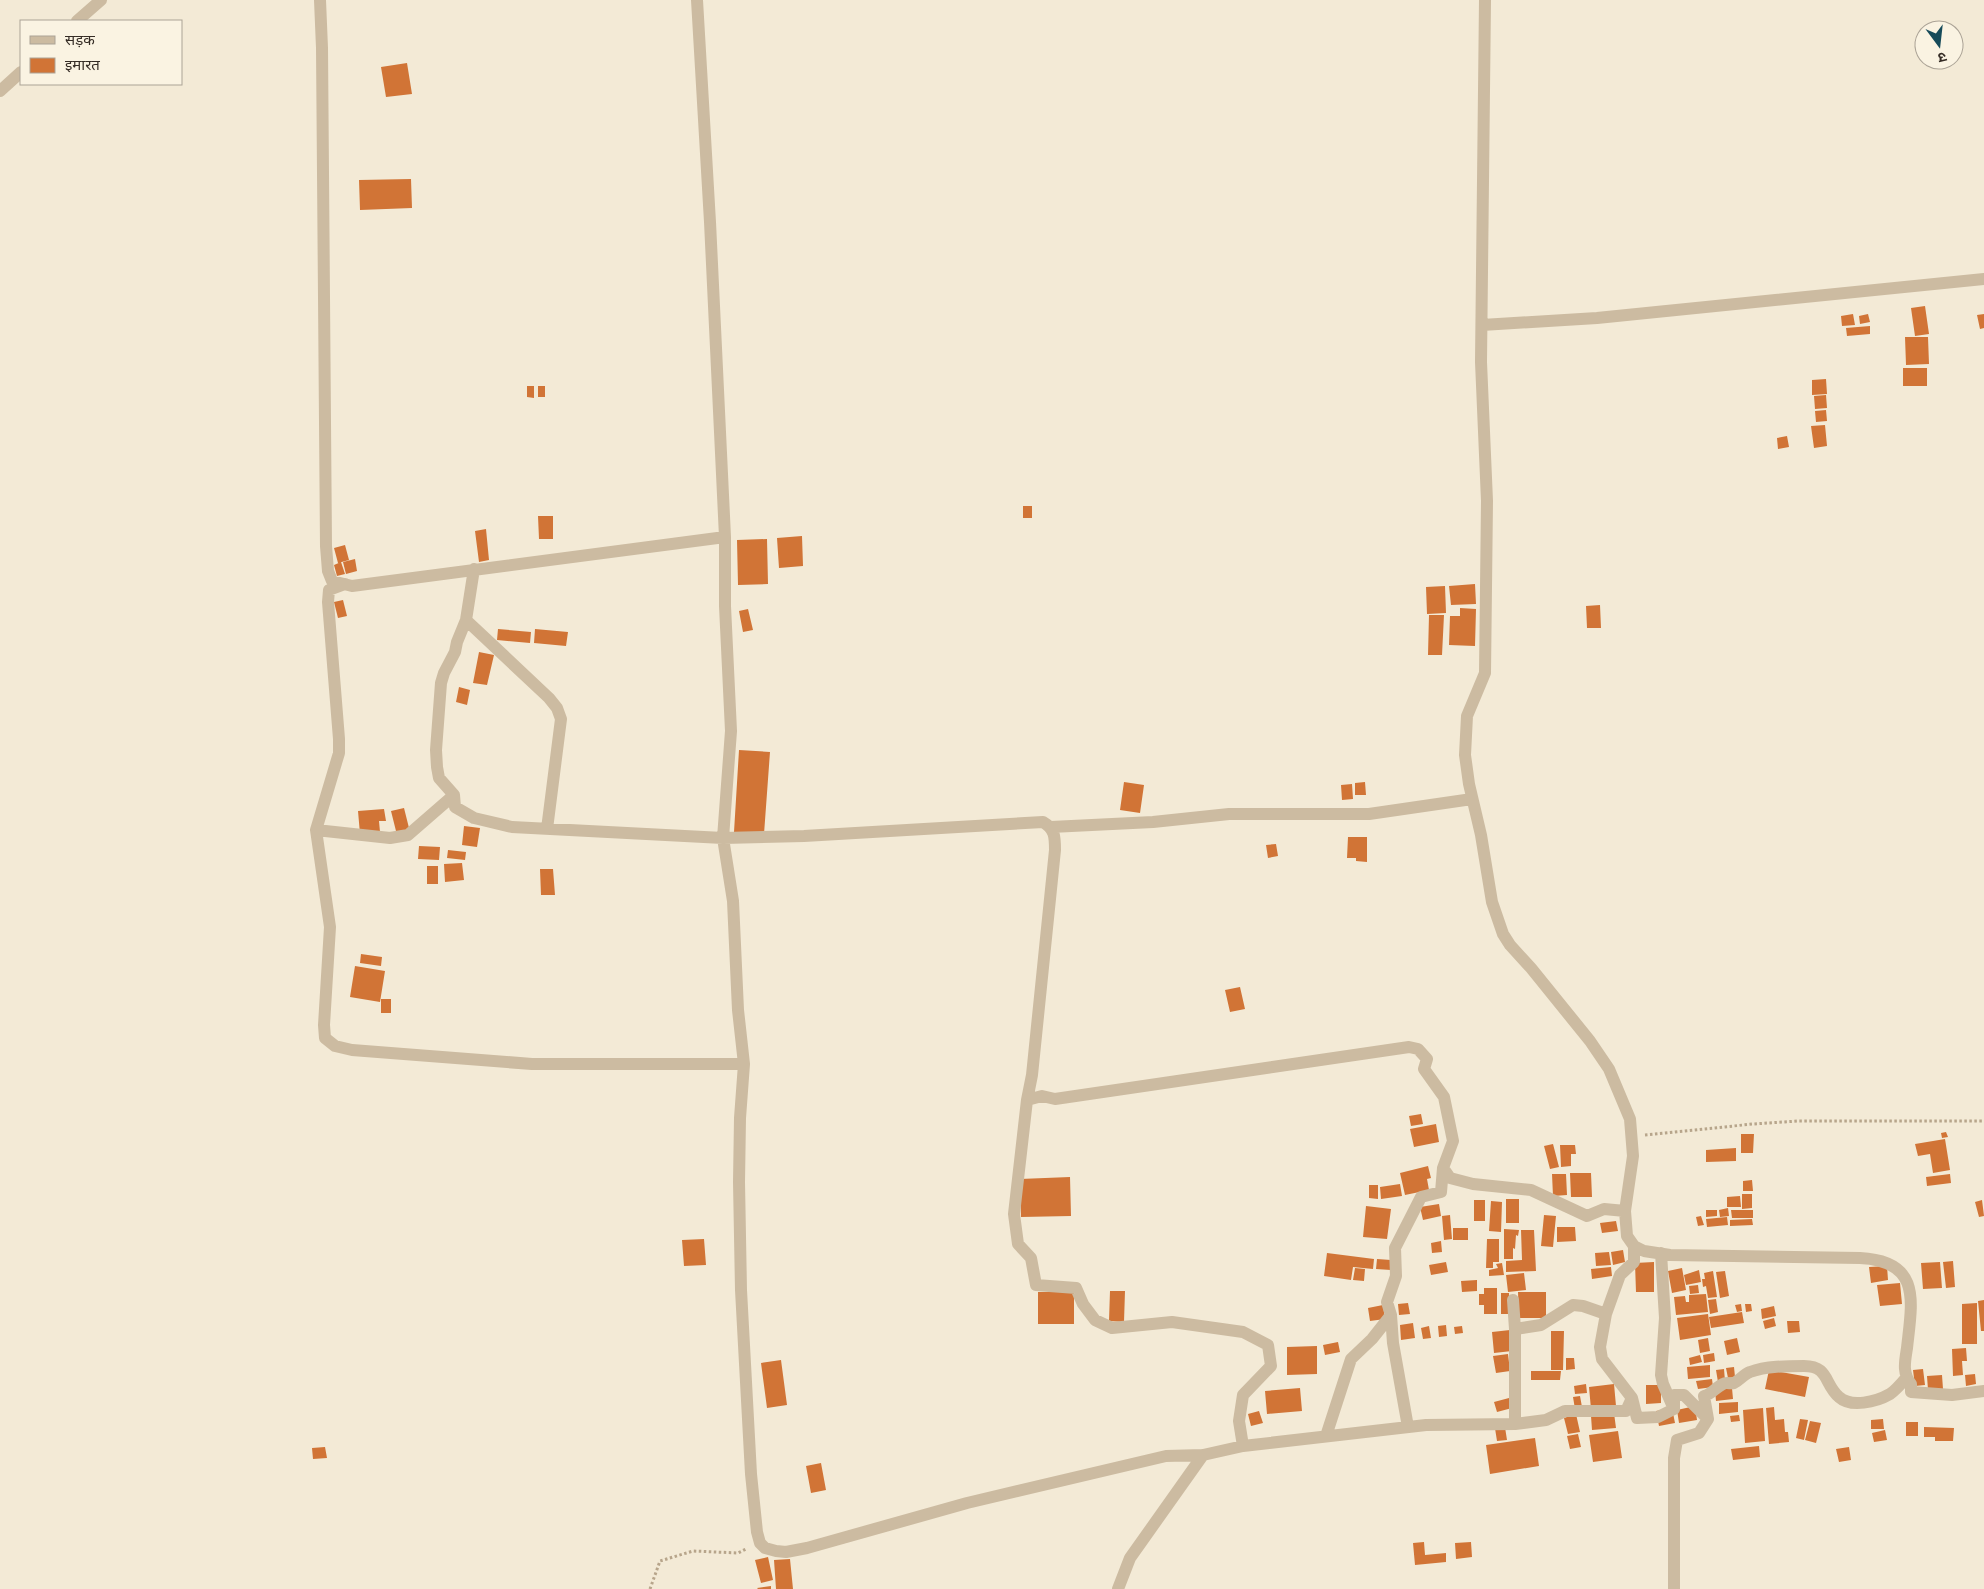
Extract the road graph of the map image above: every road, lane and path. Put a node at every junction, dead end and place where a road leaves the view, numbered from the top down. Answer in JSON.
{"nodes":[{"id":1,"x":101,"y":0,"type":"edge"},
{"id":2,"x":320,"y":0,"type":"edge"},
{"id":3,"x":697,"y":0,"type":"edge"},
{"id":4,"x":1485,"y":0,"type":"edge"},
{"id":5,"x":78,"y":20,"type":"edge"},
{"id":6,"x":20,"y":73,"type":"edge"},
{"id":7,"x":0,"y":91,"type":"edge"},
{"id":8,"x":1984,"y":279,"type":"edge"},
{"id":9,"x":1482,"y":325,"type":"junction"},
{"id":10,"x":725,"y":537,"type":"junction"},
{"id":11,"x":474,"y":568,"type":"junction"},
{"id":12,"x":345,"y":584,"type":"junction"},
{"id":13,"x":466,"y":620,"type":"junction"},
{"id":14,"x":454,"y":795,"type":"junction"},
{"id":15,"x":1472,"y":799,"type":"junction"},
{"id":16,"x":1051,"y":827,"type":"junction"},
{"id":17,"x":547,"y":829,"type":"junction"},
{"id":18,"x":316,"y":830,"type":"junction"},
{"id":19,"x":723,"y":838,"type":"junction"},
{"id":20,"x":744,"y":1064,"type":"junction"},
{"id":21,"x":1027,"y":1100,"type":"junction"},
{"id":22,"x":1984,"y":1122,"type":"edge"},
{"id":23,"x":1633,"y":1137,"type":"junction"},
{"id":24,"x":1443,"y":1168,"type":"junction"},
{"id":25,"x":1625,"y":1211,"type":"junction"},
{"id":26,"x":1634,"y":1246,"type":"junction"},
{"id":27,"x":1661,"y":1254,"type":"junction"},
{"id":28,"x":1513,"y":1300,"type":"dead end"},
{"id":29,"x":1606,"y":1314,"type":"junction"},
{"id":30,"x":1391,"y":1315,"type":"junction"},
{"id":31,"x":1515,"y":1329,"type":"junction"},
{"id":32,"x":1906,"y":1378,"type":"junction"},
{"id":33,"x":1984,"y":1391,"type":"edge"},
{"id":34,"x":1632,"y":1398,"type":"junction"},
{"id":35,"x":1674,"y":1409,"type":"junction"},
{"id":36,"x":1708,"y":1419,"type":"junction"},
{"id":37,"x":1515,"y":1424,"type":"junction"},
{"id":38,"x":1408,"y":1427,"type":"junction"},
{"id":39,"x":1326,"y":1436,"type":"junction"},
{"id":40,"x":1243,"y":1446,"type":"junction"},
{"id":41,"x":1203,"y":1455,"type":"junction"},
{"id":42,"x":760,"y":1543,"type":"junction"},
{"id":43,"x":650,"y":1589,"type":"edge"},
{"id":44,"x":1118,"y":1589,"type":"edge"},
{"id":45,"x":1674,"y":1589,"type":"edge"}],
"edges":[{"from":1,"to":5,"type":"street"},
{"from":2,"to":12,"type":"street"},
{"from":3,"to":10,"type":"street"},
{"from":4,"to":9,"type":"street"},
{"from":6,"to":7,"type":"street"},
{"from":8,"to":9,"type":"street"},
{"from":9,"to":15,"type":"street"},
{"from":10,"to":11,"type":"street"},
{"from":10,"to":19,"type":"street"},
{"from":11,"to":12,"type":"street"},
{"from":11,"to":13,"type":"street"},
{"from":12,"to":18,"type":"street"},
{"from":13,"to":14,"type":"street"},
{"from":13,"to":17,"type":"street"},
{"from":14,"to":17,"type":"street"},
{"from":14,"to":18,"type":"street"},
{"from":15,"to":16,"type":"street"},
{"from":15,"to":23,"type":"street"},
{"from":16,"to":19,"type":"street"},
{"from":16,"to":21,"type":"street"},
{"from":17,"to":19,"type":"street"},
{"from":18,"to":20,"type":"street"},
{"from":19,"to":20,"type":"street"},
{"from":20,"to":42,"type":"street"},
{"from":21,"to":24,"type":"street"},
{"from":21,"to":40,"type":"street"},
{"from":22,"to":23,"type":"path"},
{"from":23,"to":25,"type":"street"},
{"from":24,"to":25,"type":"street"},
{"from":24,"to":30,"type":"street"},
{"from":25,"to":26,"type":"street"},
{"from":26,"to":27,"type":"street"},
{"from":26,"to":29,"type":"street"},
{"from":27,"to":32,"type":"street"},
{"from":27,"to":35,"type":"street"},
{"from":28,"to":31,"type":"street"},
{"from":29,"to":31,"type":"street"},
{"from":29,"to":34,"type":"street"},
{"from":30,"to":38,"type":"street"},
{"from":30,"to":39,"type":"street"},
{"from":31,"to":37,"type":"street"},
{"from":32,"to":33,"type":"street"},
{"from":32,"to":36,"type":"street"},
{"from":34,"to":35,"type":"street"},
{"from":34,"to":37,"type":"street"},
{"from":35,"to":36,"type":"street"},
{"from":36,"to":45,"type":"street"},
{"from":37,"to":38,"type":"street"},
{"from":38,"to":39,"type":"street"},
{"from":39,"to":40,"type":"street"},
{"from":40,"to":41,"type":"street"},
{"from":41,"to":42,"type":"street"},
{"from":41,"to":44,"type":"street"},
{"from":42,"to":43,"type":"path"}]}
